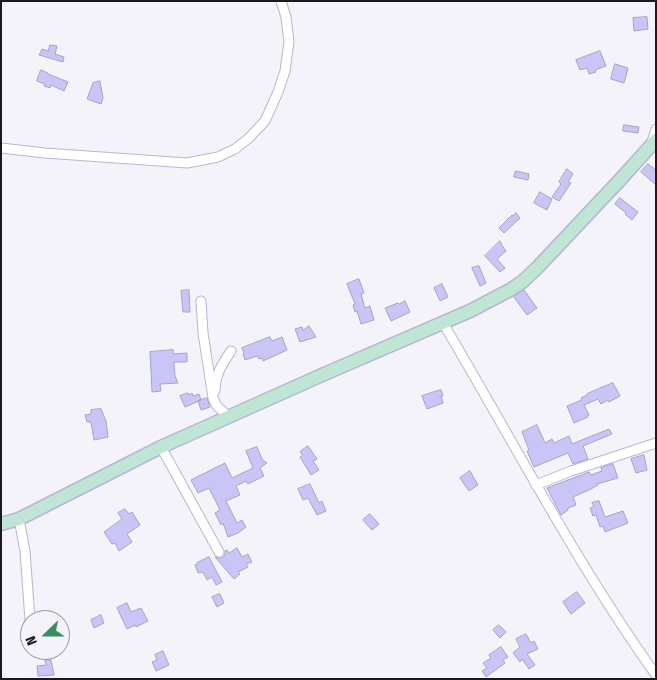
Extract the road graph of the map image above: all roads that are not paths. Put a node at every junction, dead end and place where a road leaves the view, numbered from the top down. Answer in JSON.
{"nodes":[{"id":1,"x":281,"y":1,"type":"edge"},
{"id":2,"x":656,"y":130,"type":"edge"},
{"id":3,"x":653,"y":143,"type":"edge"},
{"id":4,"x":1,"y":148,"type":"edge"},
{"id":5,"x":201,"y":301,"type":"dead end"},
{"id":6,"x":443,"y":323,"type":"junction"},
{"id":7,"x":232,"y":351,"type":"dead end"},
{"id":8,"x":217,"y":406,"type":"junction"},
{"id":9,"x":228,"y":416,"type":"junction"},
{"id":10,"x":656,"y":443,"type":"edge"},
{"id":11,"x":161,"y":447,"type":"junction"},
{"id":12,"x":536,"y":485,"type":"junction"},
{"id":13,"x":19,"y":518,"type":"junction"},
{"id":14,"x":1,"y":524,"type":"edge"},
{"id":15,"x":219,"y":552,"type":"dead end"},
{"id":16,"x":29,"y":610,"type":"edge"},
{"id":17,"x":656,"y":675,"type":"edge"}],
"edges":[{"from":1,"to":4,"type":"street"},
{"from":2,"to":3,"type":"street"},
{"from":3,"to":6,"type":"street"},
{"from":5,"to":8,"type":"street"},
{"from":6,"to":9,"type":"street"},
{"from":6,"to":12,"type":"street"},
{"from":7,"to":8,"type":"street"},
{"from":8,"to":9,"type":"street"},
{"from":9,"to":11,"type":"street"},
{"from":10,"to":12,"type":"street"},
{"from":11,"to":13,"type":"street"},
{"from":11,"to":15,"type":"street"},
{"from":12,"to":17,"type":"street"},
{"from":13,"to":14,"type":"street"},
{"from":13,"to":16,"type":"street"}]}
